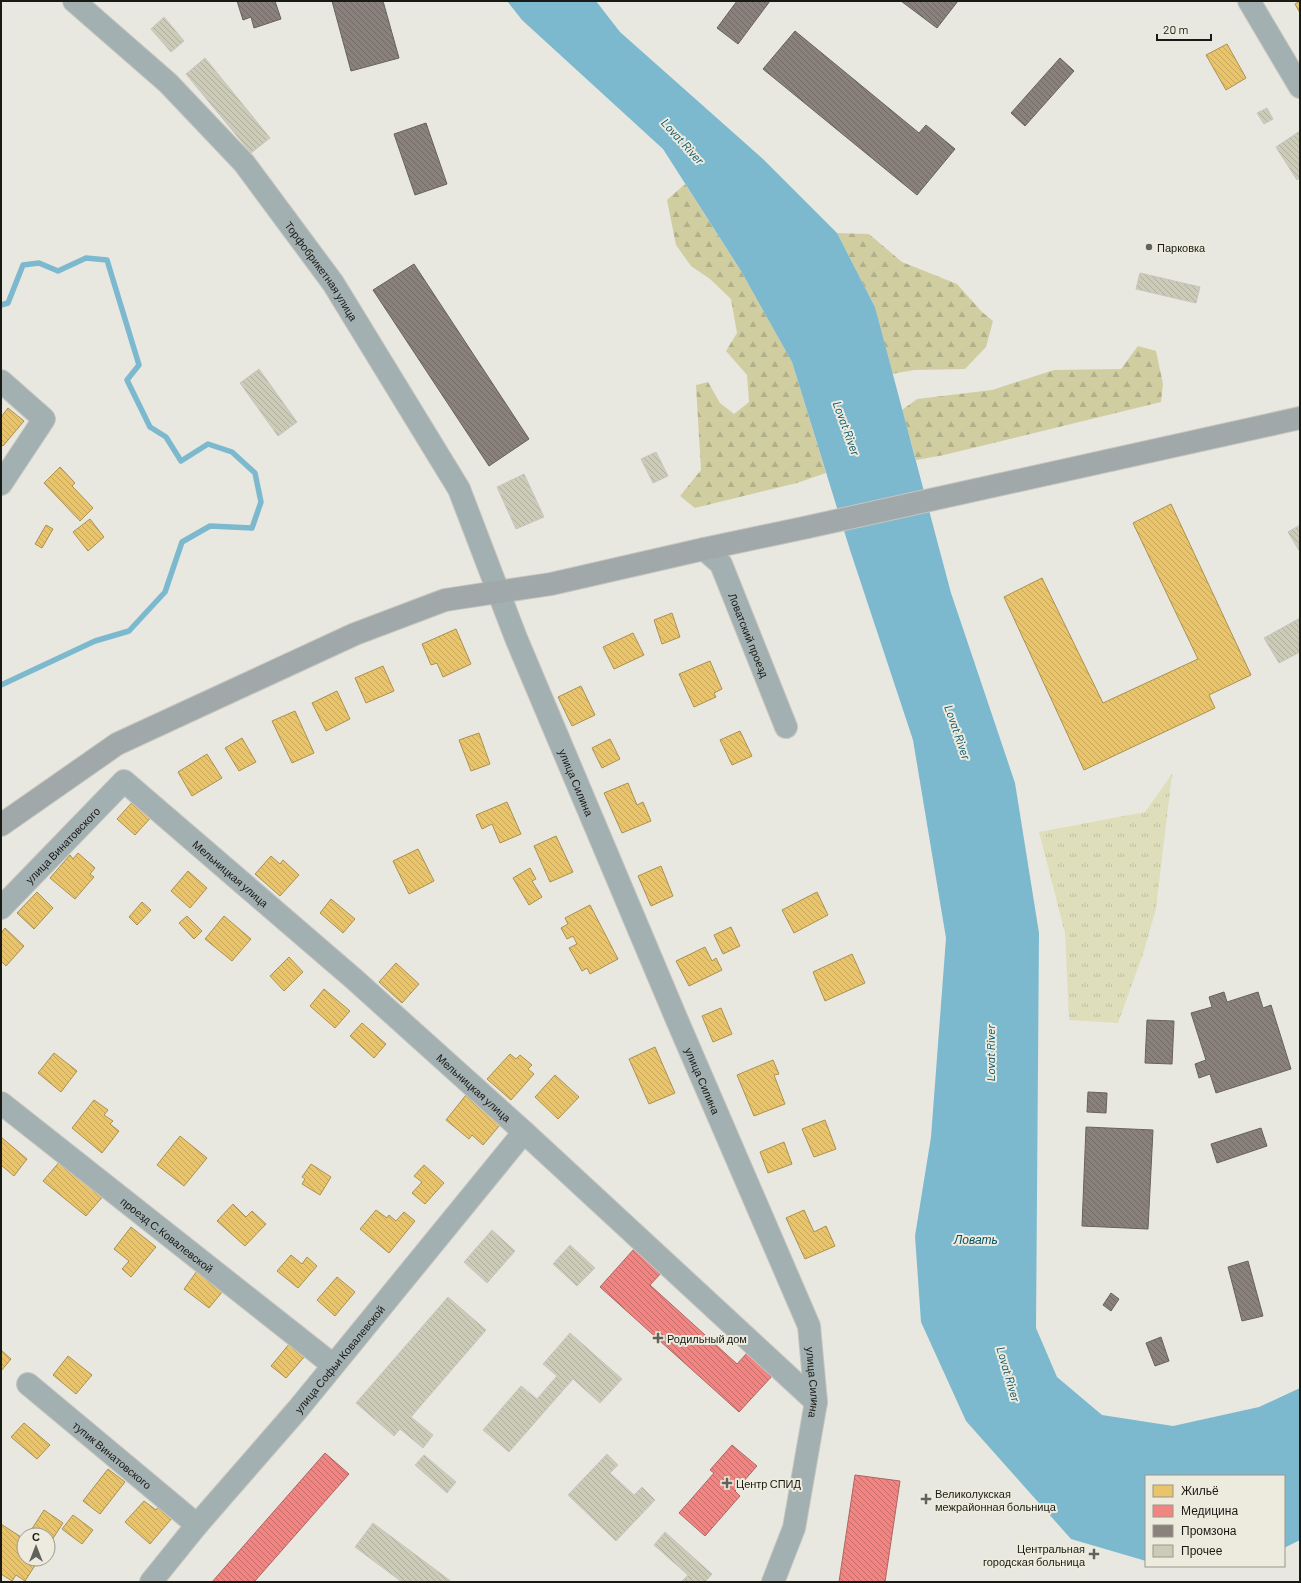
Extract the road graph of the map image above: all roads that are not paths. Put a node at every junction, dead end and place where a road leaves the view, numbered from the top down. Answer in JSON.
{"nodes":[{"id":1,"x":74,"y":1,"type":"edge"},
{"id":2,"x":1249,"y":1,"type":"edge"},
{"id":3,"x":1298,"y":80,"type":"edge"},
{"id":4,"x":1,"y":381,"type":"edge"},
{"id":5,"x":1300,"y":418,"type":"edge"},
{"id":6,"x":1,"y":484,"type":"edge"},
{"id":7,"x":704,"y":549,"type":"junction"},
{"id":8,"x":499,"y":591,"type":"junction"},
{"id":9,"x":786,"y":727,"type":"dead end"},
{"id":10,"x":124,"y":781,"type":"joint"},
{"id":11,"x":1,"y":825,"type":"edge"},
{"id":12,"x":1,"y":908,"type":"edge"},
{"id":13,"x":1,"y":1103,"type":"edge"},
{"id":14,"x":524,"y":1132,"type":"junction"},
{"id":15,"x":333,"y":1365,"type":"junction"},
{"id":16,"x":28,"y":1384,"type":"dead end"},
{"id":17,"x":816,"y":1402,"type":"junction"},
{"id":18,"x":198,"y":1525,"type":"junction"},
{"id":19,"x":151,"y":1582,"type":"edge"},
{"id":20,"x":773,"y":1582,"type":"edge"}],
"edges":[{"from":1,"to":8,"type":"street","name":"Торфобрикетная улица"},
{"from":2,"to":3,"type":"street"},
{"from":4,"to":6,"type":"street"},
{"from":5,"to":7,"type":"main road"},
{"from":7,"to":8,"type":"main road"},
{"from":7,"to":9,"type":"street","name":"Ловатский проезд"},
{"from":8,"to":11,"type":"main road"},
{"from":8,"to":17,"type":"street","name":"улица Силина"},
{"from":10,"to":12,"type":"street","name":"улица Винатовского"},
{"from":10,"to":14,"type":"street","name":"Мельницкая улица"},
{"from":13,"to":15,"type":"street","name":"проезд С.Ковалевской"},
{"from":14,"to":15,"type":"street","name":"улица Софьи Ковалевской"},
{"from":14,"to":17,"type":"street","name":"Мельницкая улица"},
{"from":15,"to":18,"type":"street","name":"улица Софьи Ковалевской"},
{"from":16,"to":18,"type":"street","name":"тупик Винатовского"},
{"from":17,"to":20,"type":"street","name":"улица Силина"},
{"from":18,"to":19,"type":"street","name":"улица Софьи Ковалевской"}]}
